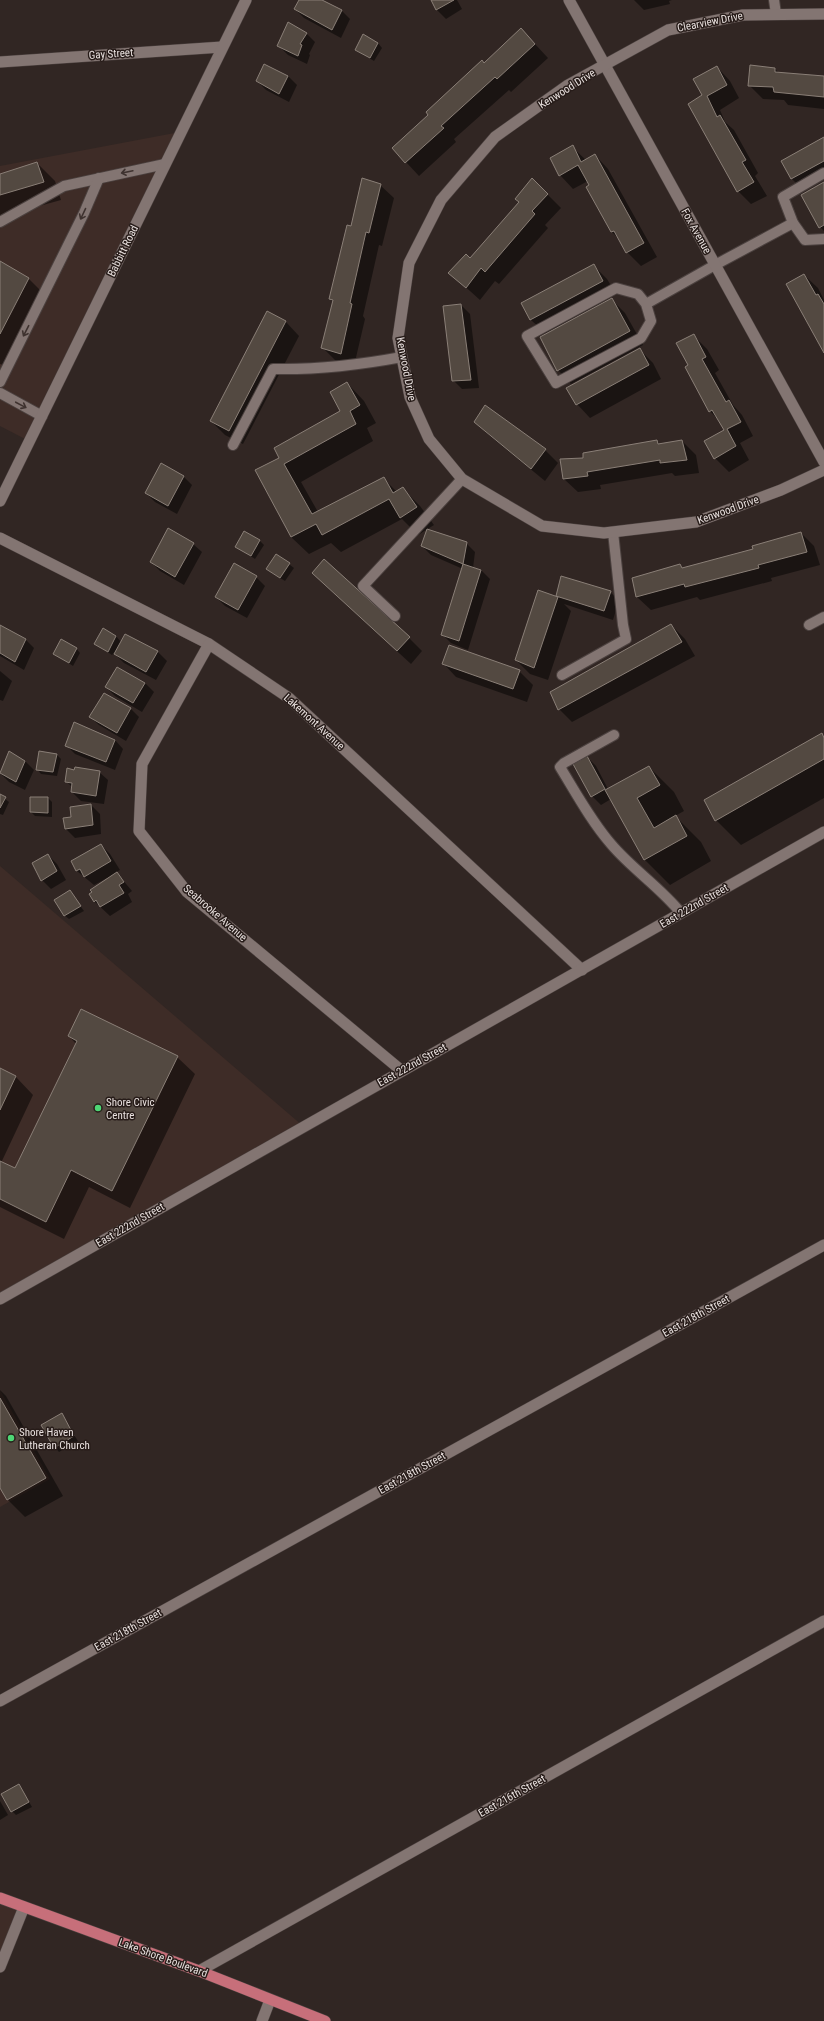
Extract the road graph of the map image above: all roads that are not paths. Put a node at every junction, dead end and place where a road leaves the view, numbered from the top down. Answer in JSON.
{"nodes":[{"id":1,"x":246,"y":0,"type":"edge"},
{"id":2,"x":569,"y":0,"type":"edge"},
{"id":3,"x":774,"y":0,"type":"edge"},
{"id":4,"x":776,"y":14,"type":"junction"},
{"id":5,"x":824,"y":14,"type":"edge"},
{"id":6,"x":222,"y":47,"type":"junction"},
{"id":7,"x":0,"y":62,"type":"edge"},
{"id":8,"x":604,"y":65,"type":"junction"},
{"id":9,"x":165,"y":164,"type":"junction"},
{"id":10,"x":824,"y":173,"type":"edge"},
{"id":11,"x":99,"y":178,"type":"junction"},
{"id":12,"x":0,"y":222,"type":"edge"},
{"id":13,"x":793,"y":223,"type":"junction"},
{"id":14,"x":824,"y":239,"type":"edge"},
{"id":15,"x":715,"y":264,"type":"junction"},
{"id":16,"x":646,"y":304,"type":"junction"},
{"id":17,"x":402,"y":357,"type":"junction"},
{"id":18,"x":0,"y":382,"type":"edge"},
{"id":19,"x":0,"y":393,"type":"edge"},
{"id":20,"x":42,"y":416,"type":"junction"},
{"id":21,"x":233,"y":445,"type":"dead end"},
{"id":22,"x":824,"y":462,"type":"edge"},
{"id":23,"x":824,"y":470,"type":"edge"},
{"id":24,"x":462,"y":478,"type":"junction"},
{"id":25,"x":0,"y":501,"type":"edge"},
{"id":26,"x":613,"y":532,"type":"junction"},
{"id":27,"x":0,"y":538,"type":"edge"},
{"id":28,"x":395,"y":616,"type":"dead end"},
{"id":29,"x":824,"y":617,"type":"edge"},
{"id":30,"x":809,"y":625,"type":"dead end"},
{"id":31,"x":209,"y":644,"type":"junction"},
{"id":32,"x":562,"y":675,"type":"dead end"},
{"id":33,"x":614,"y":735,"type":"dead end"},
{"id":34,"x":824,"y":832,"type":"edge"},
{"id":35,"x":681,"y":913,"type":"junction"},
{"id":36,"x":582,"y":970,"type":"junction"},
{"id":37,"x":402,"y":1071,"type":"junction"},
{"id":38,"x":824,"y":1245,"type":"edge"},
{"id":39,"x":0,"y":1299,"type":"edge"},
{"id":40,"x":824,"y":1621,"type":"edge"},
{"id":41,"x":0,"y":1701,"type":"edge"},
{"id":42,"x":0,"y":1898,"type":"edge"},
{"id":43,"x":24,"y":1906,"type":"junction"},
{"id":44,"x":0,"y":1968,"type":"edge"},
{"id":45,"x":199,"y":1971,"type":"junction"},
{"id":46,"x":270,"y":2000,"type":"junction"},
{"id":47,"x":262,"y":2021,"type":"edge"},
{"id":48,"x":325,"y":2021,"type":"edge"}],
"edges":[{"from":1,"to":6,"type":"street","name":"Babbitt Road"},
{"from":2,"to":8,"type":"street","name":"Fox Avenue"},
{"from":3,"to":4,"type":"lane"},
{"from":4,"to":5,"type":"street","name":"Clearview Drive"},
{"from":4,"to":8,"type":"street","name":"Clearview Drive"},
{"from":6,"to":7,"type":"street","name":"Gay Street"},
{"from":6,"to":9,"type":"street","name":"Babbitt Road"},
{"from":8,"to":15,"type":"street","name":"Fox Avenue"},
{"from":8,"to":17,"type":"street","name":"Kenwood Drive"},
{"from":9,"to":11,"type":"lane","one_way":true},
{"from":9,"to":20,"type":"street","name":"Babbitt Road"},
{"from":10,"to":13,"type":"lane"},
{"from":11,"to":12,"type":"lane"},
{"from":11,"to":18,"type":"lane","one_way":true},
{"from":13,"to":14,"type":"lane"},
{"from":13,"to":15,"type":"lane"},
{"from":15,"to":16,"type":"lane"},
{"from":15,"to":22,"type":"street","name":"Fox Avenue"},
{"from":16,"to":16,"type":"lane"},
{"from":17,"to":21,"type":"lane"},
{"from":17,"to":24,"type":"street","name":"Kenwood Drive"},
{"from":19,"to":20,"type":"lane","one_way":true},
{"from":20,"to":25,"type":"street","name":"Babbitt Road"},
{"from":23,"to":26,"type":"street","name":"Kenwood Drive"},
{"from":24,"to":26,"type":"street","name":"Kenwood Drive"},
{"from":24,"to":28,"type":"lane"},
{"from":26,"to":32,"type":"lane"},
{"from":27,"to":31,"type":"street","name":"Lakemont Avenue"},
{"from":29,"to":30,"type":"lane"},
{"from":31,"to":36,"type":"street","name":"Lakemont Avenue"},
{"from":31,"to":37,"type":"street","name":"Seabrooke Avenue"},
{"from":33,"to":35,"type":"lane"},
{"from":34,"to":35,"type":"street","name":"East 222nd Street"},
{"from":35,"to":36,"type":"street","name":"East 222nd Street"},
{"from":36,"to":37,"type":"street","name":"East 222nd Street"},
{"from":37,"to":39,"type":"street","name":"East 222nd Street"},
{"from":38,"to":41,"type":"street","name":"East 218th Street"},
{"from":40,"to":45,"type":"street","name":"East 216th Street"},
{"from":42,"to":43,"type":"main road","name":"Lake Shore Boulevard"},
{"from":43,"to":44,"type":"street"},
{"from":43,"to":45,"type":"main road","name":"Lake Shore Boulevard"},
{"from":45,"to":46,"type":"main road","name":"Lake Shore Boulevard"},
{"from":46,"to":47,"type":"street"},
{"from":46,"to":48,"type":"main road","name":"Lake Shore Boulevard"}]}
